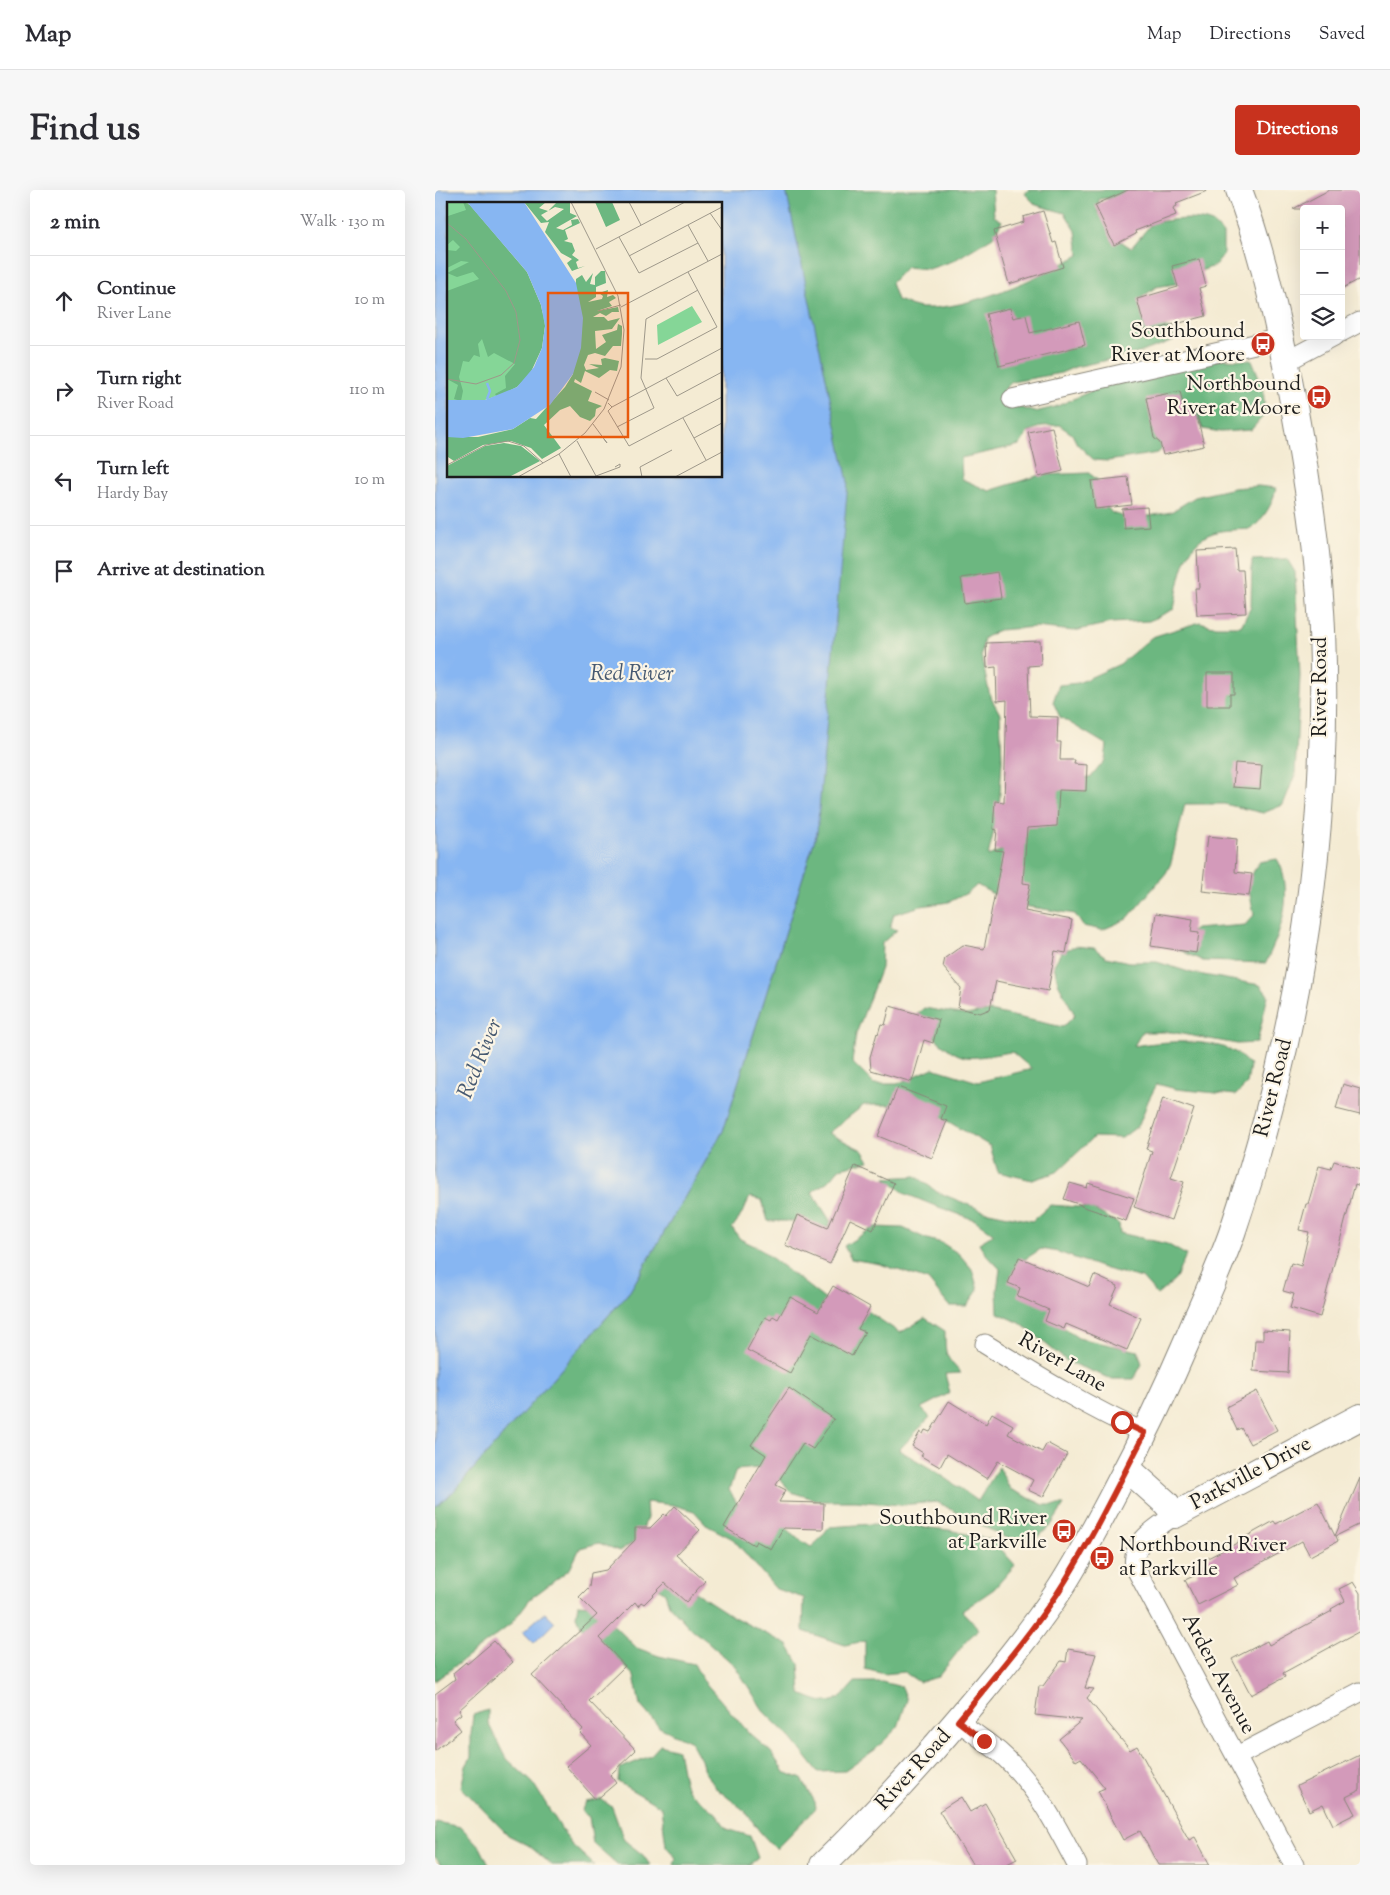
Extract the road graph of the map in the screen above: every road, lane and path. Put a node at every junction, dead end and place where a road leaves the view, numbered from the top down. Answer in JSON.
{"nodes":[{"id":1,"x":1239,"y":190,"type":"edge"},
{"id":2,"x":1360,"y":322,"type":"edge"},
{"id":3,"x":1345,"y":330,"type":"edge"},
{"id":4,"x":1319,"y":340,"type":"edge"},
{"id":5,"x":1284,"y":349,"type":"junction"},
{"id":6,"x":1012,"y":399,"type":"dead end"},
{"id":7,"x":985,"y":1344,"type":"dead end"},
{"id":8,"x":1360,"y":1417,"type":"edge"},
{"id":9,"x":1145,"y":1433,"type":"junction"},
{"id":10,"x":1127,"y":1468,"type":"junction"},
{"id":11,"x":1175,"y":1514,"type":"junction"},
{"id":12,"x":1360,"y":1692,"type":"edge"},
{"id":13,"x":958,"y":1721,"type":"junction"},
{"id":14,"x":1237,"y":1756,"type":"junction"},
{"id":15,"x":823,"y":1865,"type":"edge"},
{"id":16,"x":1077,"y":1865,"type":"edge"},
{"id":17,"x":1294,"y":1865,"type":"edge"}],
"edges":[{"from":1,"to":5,"type":"street","name":"River Road"},
{"from":2,"to":3,"type":"street"},
{"from":4,"to":5,"type":"street"},
{"from":5,"to":6,"type":"street"},
{"from":5,"to":9,"type":"street","name":"River Road"},
{"from":7,"to":9,"type":"street","name":"River Lane"},
{"from":8,"to":11,"type":"street","name":"Parkville Drive"},
{"from":9,"to":10,"type":"street","name":"River Road"},
{"from":10,"to":11,"type":"street","name":"Parkville Drive"},
{"from":10,"to":13,"type":"street","name":"River Road"},
{"from":11,"to":14,"type":"street","name":"Arden Avenue"},
{"from":12,"to":14,"type":"street"},
{"from":13,"to":15,"type":"street","name":"River Road"},
{"from":13,"to":16,"type":"street"},
{"from":14,"to":17,"type":"street","name":"Arden Avenue"}]}
